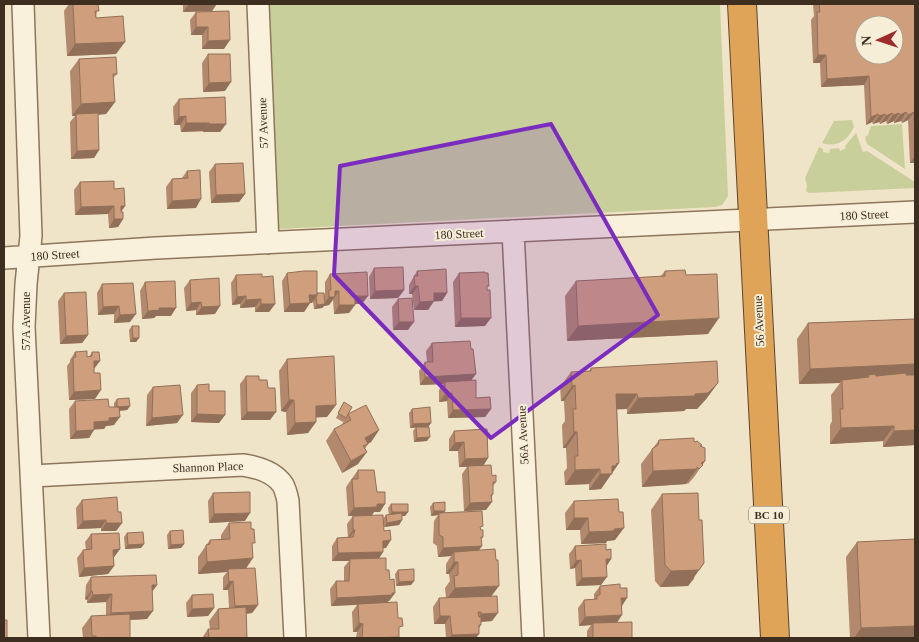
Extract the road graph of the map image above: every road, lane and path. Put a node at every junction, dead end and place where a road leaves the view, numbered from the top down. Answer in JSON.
{"nodes":[{"id":1,"x":23,"y":4,"type":"edge"},
{"id":2,"x":258,"y":4,"type":"edge"},
{"id":3,"x":742,"y":4,"type":"edge"},
{"id":4,"x":915,"y":212,"type":"edge"},
{"id":5,"x":753,"y":220,"type":"junction"},
{"id":6,"x":513,"y":231,"type":"junction"},
{"id":7,"x":268,"y":243,"type":"junction"},
{"id":8,"x":30,"y":256,"type":"junction"},
{"id":9,"x":4,"y":258,"type":"edge"},
{"id":10,"x":32,"y":476,"type":"junction"},
{"id":11,"x":39,"y":638,"type":"edge"},
{"id":12,"x":296,"y":638,"type":"edge"},
{"id":13,"x":533,"y":638,"type":"edge"},
{"id":14,"x":775,"y":638,"type":"edge"}],
"edges":[{"from":1,"to":8,"type":"street","name":"57A Avenue"},
{"from":2,"to":7,"type":"street","name":"57 Avenue"},
{"from":3,"to":5,"type":"highway","name":"56 Avenue","number":"BC 10"},
{"from":4,"to":5,"type":"street","name":"180 Street"},
{"from":5,"to":6,"type":"street","name":"180 Street"},
{"from":5,"to":14,"type":"highway","name":"56 Avenue","number":"BC 10"},
{"from":6,"to":7,"type":"street","name":"180 Street"},
{"from":6,"to":13,"type":"street","name":"56A Avenue"},
{"from":7,"to":8,"type":"street","name":"180 Street"},
{"from":8,"to":9,"type":"street","name":"180 Street"},
{"from":8,"to":10,"type":"street","name":"57A Avenue"},
{"from":10,"to":11,"type":"street","name":"57A Avenue"},
{"from":10,"to":12,"type":"street","name":"Shannon Place"}]}
